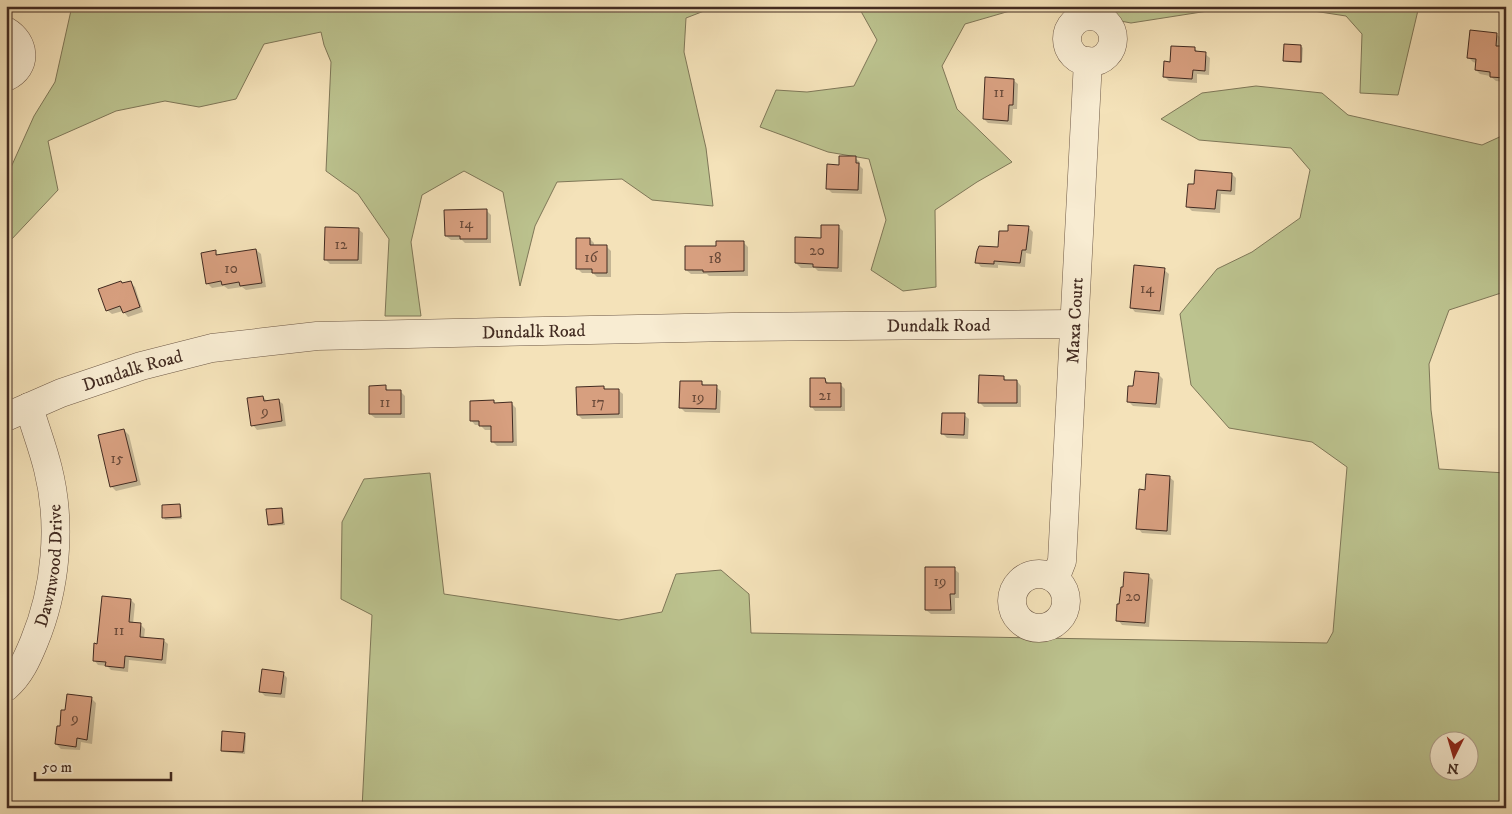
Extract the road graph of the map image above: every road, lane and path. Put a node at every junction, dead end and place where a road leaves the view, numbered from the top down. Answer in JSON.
{"nodes":[{"id":1,"x":6,"y":31,"type":"edge"},
{"id":2,"x":1088,"y":61,"type":"dead end"},
{"id":3,"x":6,"y":77,"type":"edge"},
{"id":4,"x":1074,"y":324,"type":"junction"},
{"id":5,"x":17,"y":412,"type":"edge"},
{"id":6,"x":1055,"y":579,"type":"dead end"},
{"id":7,"x":6,"y":687,"type":"edge"}],
"edges":[{"from":1,"to":3,"type":"street"},
{"from":2,"to":4,"type":"street","name":"Maxa Court"},
{"from":4,"to":5,"type":"street","name":"Dundalk Road"},
{"from":4,"to":6,"type":"street","name":"Maxa Court"},
{"from":5,"to":7,"type":"street","name":"Dawnwood Drive"}]}
